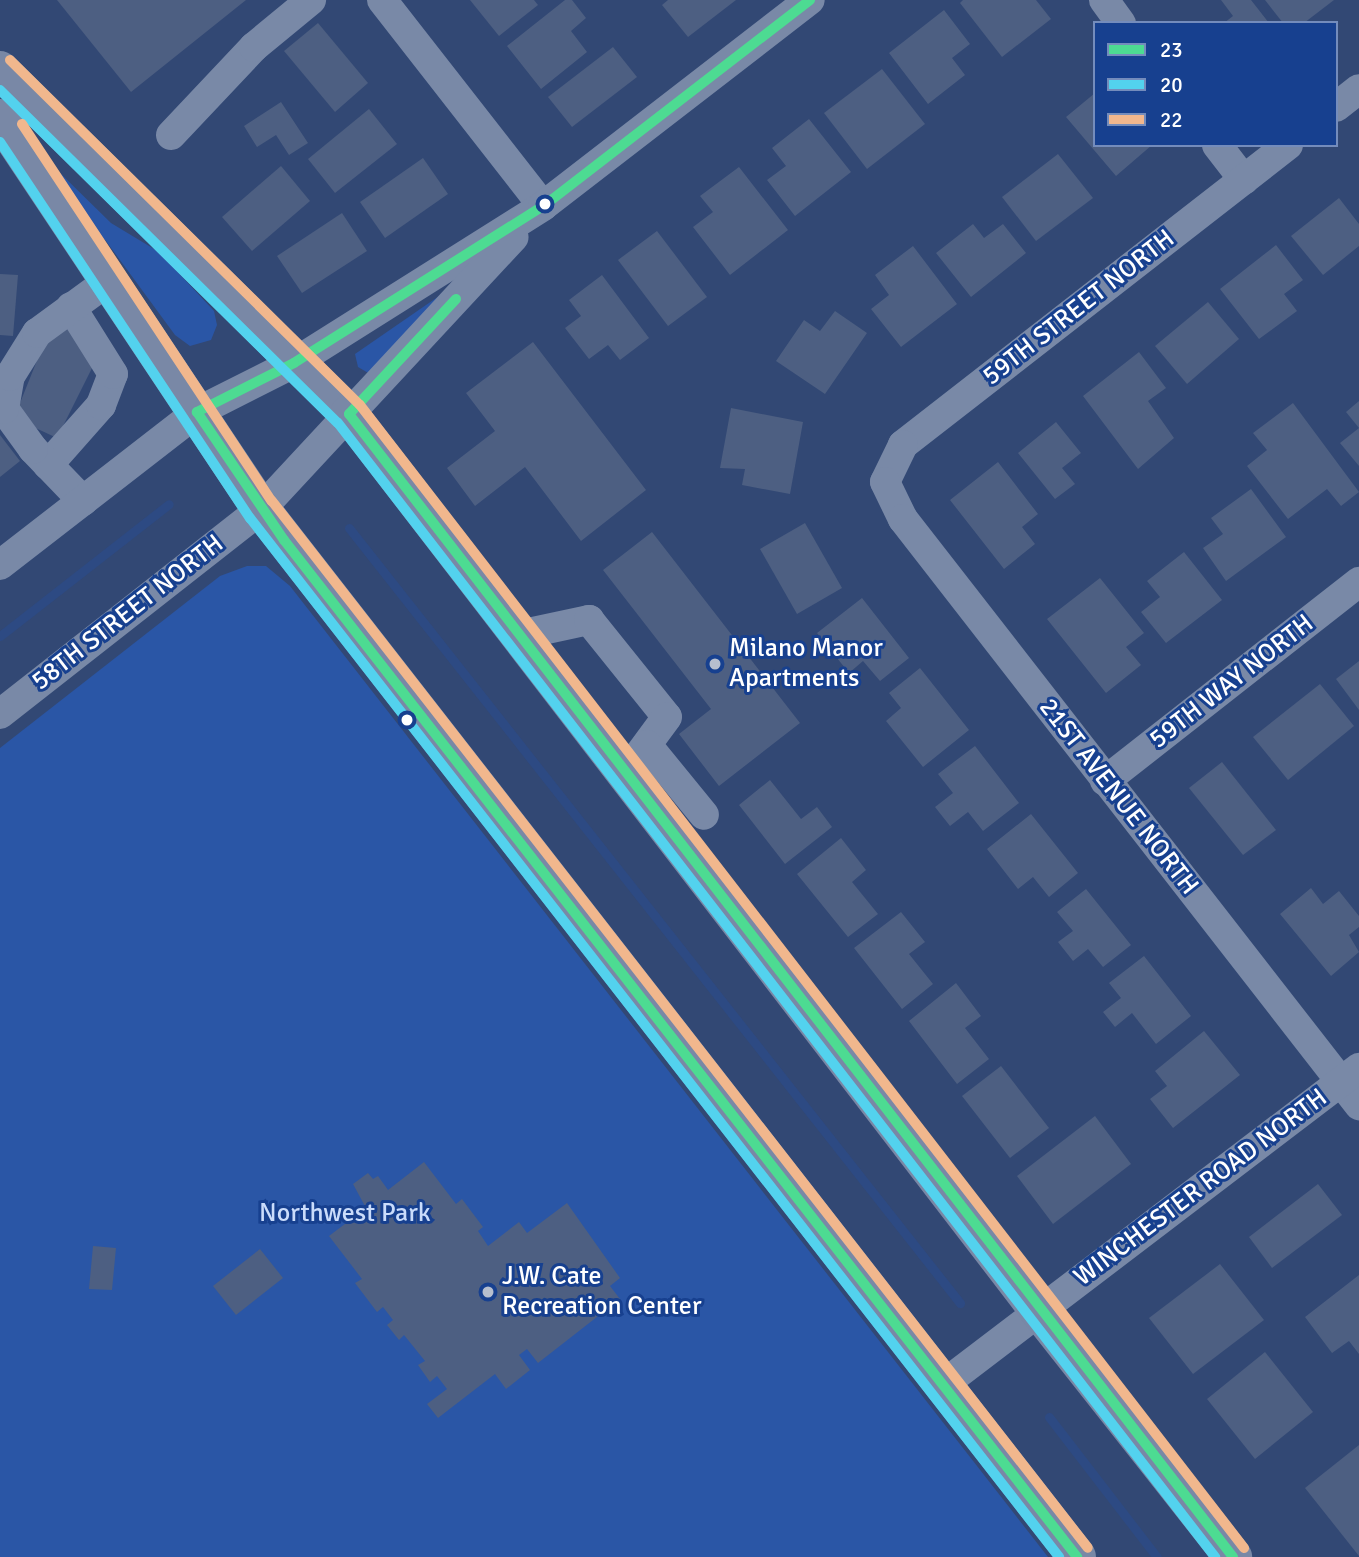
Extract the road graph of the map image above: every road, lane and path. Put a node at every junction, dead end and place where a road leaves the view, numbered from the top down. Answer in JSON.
{"nodes":[{"id":1,"x":311,"y":0,"type":"edge"},
{"id":2,"x":382,"y":0,"type":"edge"},
{"id":3,"x":810,"y":0,"type":"edge"},
{"id":4,"x":1104,"y":0,"type":"edge"},
{"id":5,"x":1120,"y":21,"type":"edge"},
{"id":6,"x":0,"y":70,"type":"edge"},
{"id":7,"x":1359,"y":89,"type":"edge"},
{"id":8,"x":1338,"y":105,"type":"edge"},
{"id":9,"x":3,"y":127,"type":"edge"},
{"id":10,"x":171,"y":135,"type":"dead end"},
{"id":11,"x":1219,"y":147,"type":"edge"},
{"id":12,"x":1285,"y":147,"type":"edge"},
{"id":13,"x":1244,"y":180,"type":"junction"},
{"id":14,"x":543,"y":206,"type":"junction"},
{"id":15,"x":107,"y":282,"type":"junction"},
{"id":16,"x":71,"y":307,"type":"junction"},
{"id":17,"x":138,"y":326,"type":"junction"},
{"id":18,"x":104,"y":356,"type":"junction"},
{"id":19,"x":294,"y":363,"type":"junction"},
{"id":20,"x":197,"y":412,"type":"junction"},
{"id":21,"x":349,"y":414,"type":"junction"},
{"id":22,"x":48,"y":466,"type":"junction"},
{"id":23,"x":885,"y":482,"type":"joint"},
{"id":24,"x":83,"y":501,"type":"junction"},
{"id":25,"x":261,"y":509,"type":"junction"},
{"id":26,"x":0,"y":565,"type":"edge"},
{"id":27,"x":1359,"y":582,"type":"edge"},
{"id":28,"x":519,"y":635,"type":"junction"},
{"id":29,"x":0,"y":714,"type":"edge"},
{"id":30,"x":636,"y":759,"type":"junction"},
{"id":31,"x":1105,"y":781,"type":"junction"},
{"id":32,"x":704,"y":815,"type":"dead end"},
{"id":33,"x":1353,"y":1085,"type":"edge"},
{"id":34,"x":1038,"y":1310,"type":"junction"},
{"id":35,"x":944,"y":1384,"type":"junction"},
{"id":36,"x":1077,"y":1557,"type":"edge"},
{"id":37,"x":1233,"y":1557,"type":"edge"}],
"edges":[{"from":1,"to":10,"type":"street"},
{"from":2,"to":14,"type":"street"},
{"from":3,"to":14,"type":"street","name":"58TH STREET NORTH"},
{"from":4,"to":5,"type":"street"},
{"from":6,"to":19,"type":"main road"},
{"from":7,"to":8,"type":"street"},
{"from":9,"to":15,"type":"main road"},
{"from":11,"to":13,"type":"street"},
{"from":12,"to":13,"type":"street","name":"59TH STREET NORTH"},
{"from":13,"to":23,"type":"street","name":"59TH STREET NORTH"},
{"from":14,"to":19,"type":"street","name":"58TH STREET NORTH"},
{"from":14,"to":21,"type":"street","name":"58TH STREET NORTH"},
{"from":15,"to":16,"type":"street"},
{"from":15,"to":17,"type":"main road"},
{"from":16,"to":18,"type":"street"},
{"from":16,"to":22,"type":"street"},
{"from":17,"to":18,"type":"street"},
{"from":17,"to":20,"type":"main road"},
{"from":18,"to":22,"type":"street"},
{"from":19,"to":20,"type":"street","name":"58TH STREET NORTH"},
{"from":19,"to":21,"type":"main road"},
{"from":20,"to":24,"type":"street","name":"58TH STREET NORTH"},
{"from":20,"to":25,"type":"main road"},
{"from":21,"to":25,"type":"street","name":"58TH STREET NORTH"},
{"from":21,"to":28,"type":"main road"},
{"from":22,"to":24,"type":"street"},
{"from":23,"to":31,"type":"street","name":"21ST AVENUE NORTH"},
{"from":24,"to":26,"type":"street","name":"58TH STREET NORTH"},
{"from":25,"to":29,"type":"street","name":"58TH STREET NORTH"},
{"from":25,"to":35,"type":"main road"},
{"from":27,"to":31,"type":"street","name":"59TH WAY NORTH"},
{"from":28,"to":30,"type":"main road"},
{"from":28,"to":30,"type":"street"},
{"from":30,"to":32,"type":"street"},
{"from":30,"to":34,"type":"main road"},
{"from":31,"to":33,"type":"street","name":"21ST AVENUE NORTH"},
{"from":33,"to":34,"type":"street","name":"WINCHESTER ROAD NORTH"},
{"from":34,"to":35,"type":"street","name":"WINCHESTER ROAD NORTH"},
{"from":34,"to":37,"type":"main road"},
{"from":35,"to":36,"type":"main road"}]}
